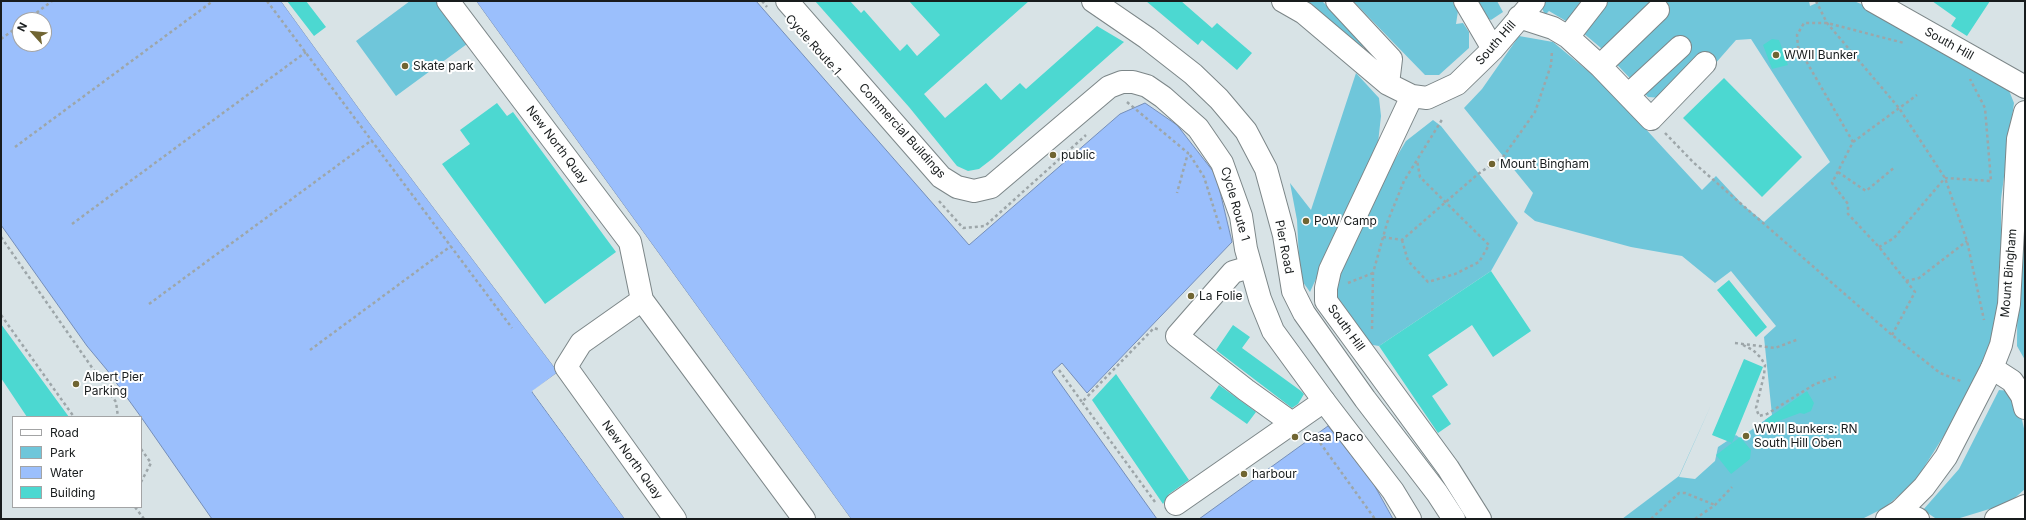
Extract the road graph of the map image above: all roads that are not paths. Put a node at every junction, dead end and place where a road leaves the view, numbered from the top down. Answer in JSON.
{"nodes":[{"id":1,"x":448,"y":1,"type":"edge"},
{"id":2,"x":1093,"y":1,"type":"edge"},
{"id":3,"x":1283,"y":1,"type":"edge"},
{"id":4,"x":1337,"y":1,"type":"edge"},
{"id":5,"x":1464,"y":1,"type":"edge"},
{"id":6,"x":1534,"y":1,"type":"edge"},
{"id":7,"x":1596,"y":1,"type":"edge"},
{"id":8,"x":1873,"y":1,"type":"edge"},
{"id":9,"x":780,"y":7,"type":"edge"},
{"id":10,"x":1658,"y":10,"type":"dead end"},
{"id":11,"x":1518,"y":17,"type":"junction"},
{"id":12,"x":1560,"y":33,"type":"junction"},
{"id":13,"x":1680,"y":47,"type":"dead end"},
{"id":14,"x":1493,"y":49,"type":"junction"},
{"id":15,"x":1705,"y":63,"type":"dead end"},
{"id":16,"x":1600,"y":66,"type":"junction"},
{"id":17,"x":1388,"y":84,"type":"junction"},
{"id":18,"x":2025,"y":87,"type":"edge"},
{"id":19,"x":1628,"y":95,"type":"junction"},
{"id":20,"x":1412,"y":96,"type":"junction"},
{"id":21,"x":2025,"y":112,"type":"edge"},
{"id":22,"x":1250,"y":267,"type":"junction"},
{"id":23,"x":642,"y":300,"type":"junction"},
{"id":24,"x":1992,"y":368,"type":"junction"},
{"id":25,"x":1324,"y":401,"type":"junction"},
{"id":26,"x":2025,"y":408,"type":"edge"},
{"id":27,"x":1297,"y":420,"type":"junction"},
{"id":28,"x":1176,"y":504,"type":"road end"},
{"id":29,"x":2025,"y":506,"type":"edge"},
{"id":30,"x":1902,"y":516,"type":"edge"},
{"id":31,"x":675,"y":519,"type":"edge"},
{"id":32,"x":804,"y":519,"type":"edge"},
{"id":33,"x":1410,"y":519,"type":"edge"},
{"id":34,"x":1454,"y":519,"type":"edge"},
{"id":35,"x":1480,"y":519,"type":"edge"},
{"id":36,"x":1996,"y":519,"type":"edge"}],
"edges":[{"from":1,"to":23,"type":"main road","name":"New North Quay"},
{"from":2,"to":34,"type":"main road","name":"Pier Road"},
{"from":3,"to":17,"type":"main road","name":"South Hill"},
{"from":4,"to":17,"type":"main road"},
{"from":5,"to":14,"type":"main road"},
{"from":6,"to":11,"type":"main road","name":"South Hill"},
{"from":7,"to":12,"type":"main road"},
{"from":8,"to":18,"type":"main road","name":"South Hill"},
{"from":9,"to":22,"type":"main road","name":"Commercial Buildings"},
{"from":10,"to":16,"type":"main road"},
{"from":11,"to":12,"type":"main road"},
{"from":11,"to":14,"type":"main road","name":"South Hill"},
{"from":12,"to":16,"type":"main road"},
{"from":13,"to":19,"type":"main road"},
{"from":14,"to":20,"type":"main road","name":"South Hill"},
{"from":15,"to":19,"type":"main road"},
{"from":16,"to":19,"type":"main road"},
{"from":17,"to":20,"type":"main road","name":"South Hill"},
{"from":20,"to":35,"type":"main road","name":"South Hill"},
{"from":21,"to":24,"type":"main road","name":"Mount Bingham"},
{"from":22,"to":25,"type":"main road"},
{"from":22,"to":27,"type":"main road"},
{"from":23,"to":31,"type":"main road","name":"New North Quay"},
{"from":23,"to":32,"type":"main road","name":"New North Quay"},
{"from":24,"to":26,"type":"main road"},
{"from":24,"to":30,"type":"main road","name":"Mount Bingham"},
{"from":25,"to":27,"type":"main road"},
{"from":25,"to":33,"type":"main road"},
{"from":27,"to":28,"type":"main road"},
{"from":29,"to":36,"type":"main road"}]}
